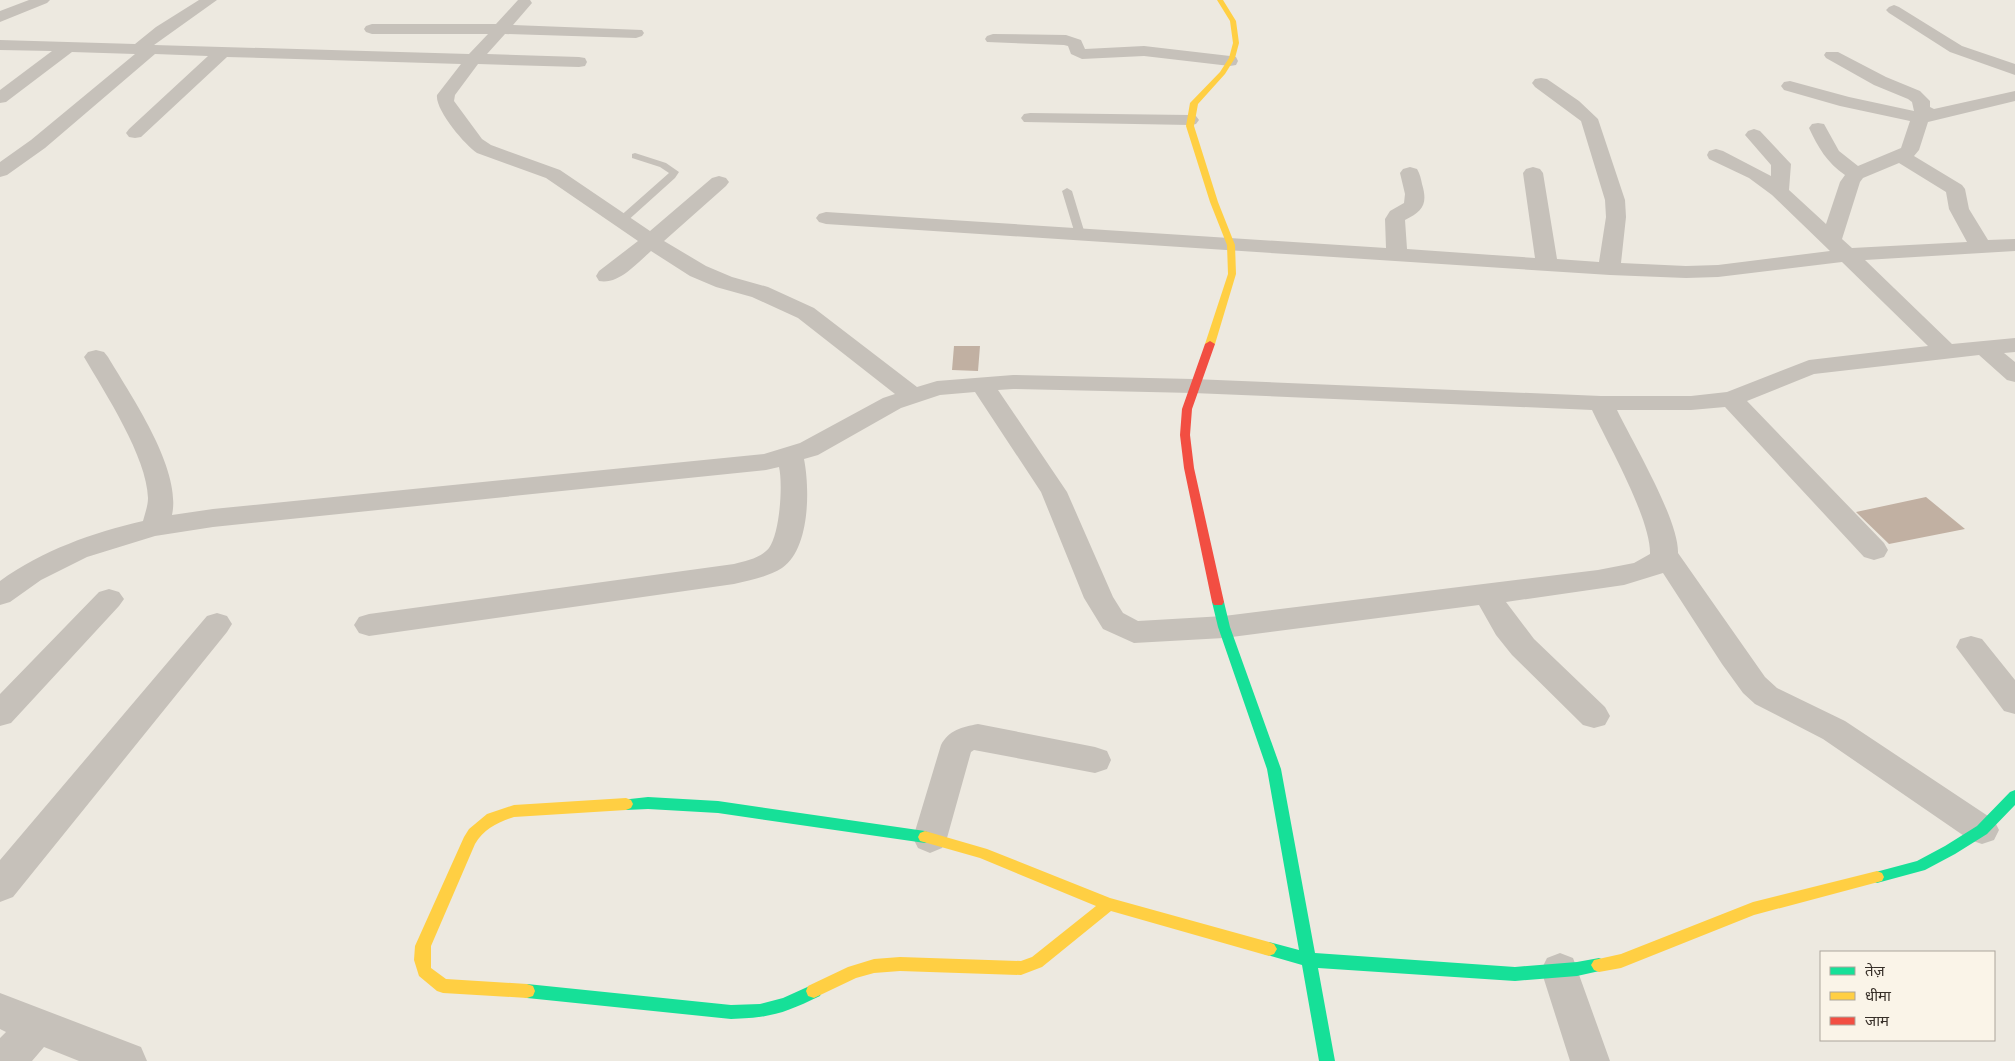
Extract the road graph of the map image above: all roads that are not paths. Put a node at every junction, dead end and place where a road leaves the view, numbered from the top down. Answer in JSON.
{"nodes":[{"id":1,"x":42,"y":0,"type":"edge"},
{"id":2,"x":209,"y":0,"type":"edge"},
{"id":3,"x":1220,"y":0,"type":"edge"},
{"id":4,"x":524,"y":3,"type":"dead end"},
{"id":5,"x":1894,"y":10,"type":"dead end"},
{"id":6,"x":0,"y":16,"type":"edge"},
{"id":7,"x":372,"y":29,"type":"dead end"},
{"id":8,"x":499,"y":29,"type":"junction"},
{"id":9,"x":636,"y":33,"type":"dead end"},
{"id":10,"x":993,"y":39,"type":"dead end"},
{"id":11,"x":2,"y":47,"type":"edge"},
{"id":12,"x":67,"y":48,"type":"junction"},
{"id":13,"x":144,"y":50,"type":"junction"},
{"id":14,"x":221,"y":53,"type":"junction"},
{"id":15,"x":1832,"y":55,"type":"dead end"},
{"id":16,"x":472,"y":61,"type":"junction"},
{"id":17,"x":1230,"y":61,"type":"junction"},
{"id":18,"x":579,"y":62,"type":"dead end"},
{"id":19,"x":2015,"y":70,"type":"edge"},
{"id":20,"x":1541,"y":83,"type":"dead end"},
{"id":21,"x":1790,"y":86,"type":"dead end"},
{"id":22,"x":2015,"y":96,"type":"edge"},
{"id":23,"x":0,"y":98,"type":"edge"},
{"id":24,"x":1925,"y":116,"type":"junction"},
{"id":25,"x":1030,"y":118,"type":"dead end"},
{"id":26,"x":1190,"y":120,"type":"junction"},
{"id":27,"x":1818,"y":128,"type":"dead end"},
{"id":28,"x":135,"y":133,"type":"dead end"},
{"id":29,"x":1754,"y":135,"type":"dead end"},
{"id":30,"x":1716,"y":154,"type":"dead end"},
{"id":31,"x":635,"y":156,"type":"dead end"},
{"id":32,"x":1900,"y":156,"type":"junction"},
{"id":33,"x":0,"y":171,"type":"edge"},
{"id":34,"x":1410,"y":173,"type":"dead end"},
{"id":35,"x":1533,"y":173,"type":"dead end"},
{"id":36,"x":1856,"y":174,"type":"junction"},
{"id":37,"x":719,"y":182,"type":"dead end"},
{"id":38,"x":1067,"y":191,"type":"dead end"},
{"id":39,"x":1779,"y":191,"type":"junction"},
{"id":40,"x":826,"y":218,"type":"dead end"},
{"id":41,"x":621,"y":221,"type":"junction"},
{"id":42,"x":1080,"y":234,"type":"junction"},
{"id":43,"x":651,"y":241,"type":"junction"},
{"id":44,"x":1231,"y":245,"type":"junction"},
{"id":45,"x":2015,"y":245,"type":"edge"},
{"id":46,"x":1981,"y":247,"type":"junction"},
{"id":47,"x":1838,"y":248,"type":"junction"},
{"id":48,"x":1397,"y":254,"type":"junction"},
{"id":49,"x":1547,"y":265,"type":"junction"},
{"id":50,"x":1610,"y":269,"type":"junction"},
{"id":51,"x":607,"y":276,"type":"dead end"},
{"id":52,"x":2015,"y":346,"type":"edge"},
{"id":53,"x":1984,"y":348,"type":"junction"},
{"id":54,"x":1946,"y":351,"type":"junction"},
{"id":55,"x":96,"y":357,"type":"dead end"},
{"id":56,"x":2015,"y":375,"type":"edge"},
{"id":57,"x":982,"y":384,"type":"junction"},
{"id":58,"x":1194,"y":386,"type":"junction"},
{"id":59,"x":912,"y":395,"type":"junction"},
{"id":60,"x":1731,"y":400,"type":"junction"},
{"id":61,"x":1601,"y":403,"type":"junction"},
{"id":62,"x":790,"y":456,"type":"junction"},
{"id":63,"x":155,"y":527,"type":"junction"},
{"id":64,"x":1874,"y":550,"type":"dead end"},
{"id":65,"x":1665,"y":555,"type":"junction"},
{"id":66,"x":1487,"y":594,"type":"junction"},
{"id":67,"x":0,"y":595,"type":"edge"},
{"id":68,"x":109,"y":600,"type":"dead end"},
{"id":69,"x":217,"y":624,"type":"dead end"},
{"id":70,"x":369,"y":625,"type":"dead end"},
{"id":71,"x":1224,"y":628,"type":"junction"},
{"id":72,"x":1972,"y":647,"type":"dead end"},
{"id":73,"x":2015,"y":702,"type":"edge"},
{"id":74,"x":2,"y":709,"type":"edge"},
{"id":75,"x":1594,"y":716,"type":"dead end"},
{"id":76,"x":1095,"y":760,"type":"dead end"},
{"id":77,"x":2015,"y":796,"type":"edge"},
{"id":78,"x":1982,"y":830,"type":"junction"},
{"id":79,"x":930,"y":838,"type":"junction"},
{"id":80,"x":0,"y":886,"type":"edge"},
{"id":81,"x":1109,"y":904,"type":"junction"},
{"id":82,"x":1310,"y":960,"type":"junction"},
{"id":83,"x":1560,"y":970,"type":"junction"},
{"id":84,"x":0,"y":1011,"type":"edge"},
{"id":85,"x":38,"y":1026,"type":"junction"},
{"id":86,"x":5,"y":1061,"type":"edge"},
{"id":87,"x":127,"y":1061,"type":"edge"},
{"id":88,"x":1327,"y":1061,"type":"edge"},
{"id":89,"x":1590,"y":1061,"type":"edge"}],
"edges":[{"from":1,"to":6,"type":"street"},
{"from":2,"to":13,"type":"street"},
{"from":3,"to":17,"type":"street"},
{"from":4,"to":8,"type":"street"},
{"from":5,"to":19,"type":"street"},
{"from":7,"to":8,"type":"street"},
{"from":8,"to":9,"type":"street"},
{"from":8,"to":16,"type":"street"},
{"from":10,"to":17,"type":"street"},
{"from":11,"to":12,"type":"street"},
{"from":12,"to":13,"type":"street"},
{"from":12,"to":23,"type":"street"},
{"from":13,"to":14,"type":"street"},
{"from":13,"to":33,"type":"street"},
{"from":14,"to":16,"type":"street"},
{"from":14,"to":28,"type":"street"},
{"from":15,"to":24,"type":"street"},
{"from":16,"to":18,"type":"street"},
{"from":16,"to":41,"type":"street"},
{"from":17,"to":26,"type":"street"},
{"from":20,"to":50,"type":"street"},
{"from":21,"to":24,"type":"street"},
{"from":22,"to":24,"type":"street"},
{"from":24,"to":32,"type":"street"},
{"from":25,"to":26,"type":"street"},
{"from":26,"to":44,"type":"street"},
{"from":27,"to":36,"type":"street"},
{"from":29,"to":39,"type":"street"},
{"from":30,"to":39,"type":"street"},
{"from":31,"to":41,"type":"lane"},
{"from":32,"to":36,"type":"street"},
{"from":32,"to":46,"type":"street"},
{"from":34,"to":48,"type":"street"},
{"from":35,"to":49,"type":"street"},
{"from":36,"to":47,"type":"street"},
{"from":37,"to":43,"type":"street"},
{"from":38,"to":42,"type":"lane"},
{"from":39,"to":47,"type":"street"},
{"from":40,"to":42,"type":"street"},
{"from":41,"to":43,"type":"street"},
{"from":42,"to":44,"type":"street"},
{"from":43,"to":51,"type":"street"},
{"from":43,"to":59,"type":"street"},
{"from":44,"to":48,"type":"street"},
{"from":44,"to":58,"type":"street"},
{"from":45,"to":46,"type":"street"},
{"from":46,"to":47,"type":"street"},
{"from":47,"to":50,"type":"street"},
{"from":47,"to":54,"type":"street"},
{"from":48,"to":49,"type":"street"},
{"from":49,"to":50,"type":"street"},
{"from":52,"to":53,"type":"street"},
{"from":53,"to":54,"type":"street"},
{"from":53,"to":56,"type":"street"},
{"from":54,"to":60,"type":"street"},
{"from":55,"to":63,"type":"street"},
{"from":57,"to":58,"type":"street"},
{"from":57,"to":59,"type":"street"},
{"from":57,"to":71,"type":"street"},
{"from":58,"to":61,"type":"street"},
{"from":58,"to":71,"type":"street"},
{"from":59,"to":62,"type":"street"},
{"from":60,"to":61,"type":"street"},
{"from":60,"to":64,"type":"street"},
{"from":61,"to":65,"type":"street"},
{"from":62,"to":63,"type":"street"},
{"from":62,"to":70,"type":"street"},
{"from":63,"to":67,"type":"street"},
{"from":65,"to":66,"type":"street"},
{"from":65,"to":78,"type":"street"},
{"from":66,"to":71,"type":"street"},
{"from":66,"to":75,"type":"street"},
{"from":68,"to":74,"type":"street"},
{"from":69,"to":80,"type":"street"},
{"from":71,"to":82,"type":"street"},
{"from":72,"to":73,"type":"street"},
{"from":76,"to":79,"type":"street"},
{"from":77,"to":78,"type":"street"},
{"from":78,"to":83,"type":"street"},
{"from":79,"to":81,"type":"street"},
{"from":79,"to":81,"type":"street"},
{"from":81,"to":82,"type":"street"},
{"from":82,"to":83,"type":"street"},
{"from":82,"to":88,"type":"street"},
{"from":83,"to":89,"type":"street"},
{"from":84,"to":85,"type":"street"},
{"from":85,"to":86,"type":"street"},
{"from":85,"to":87,"type":"street"}]}
